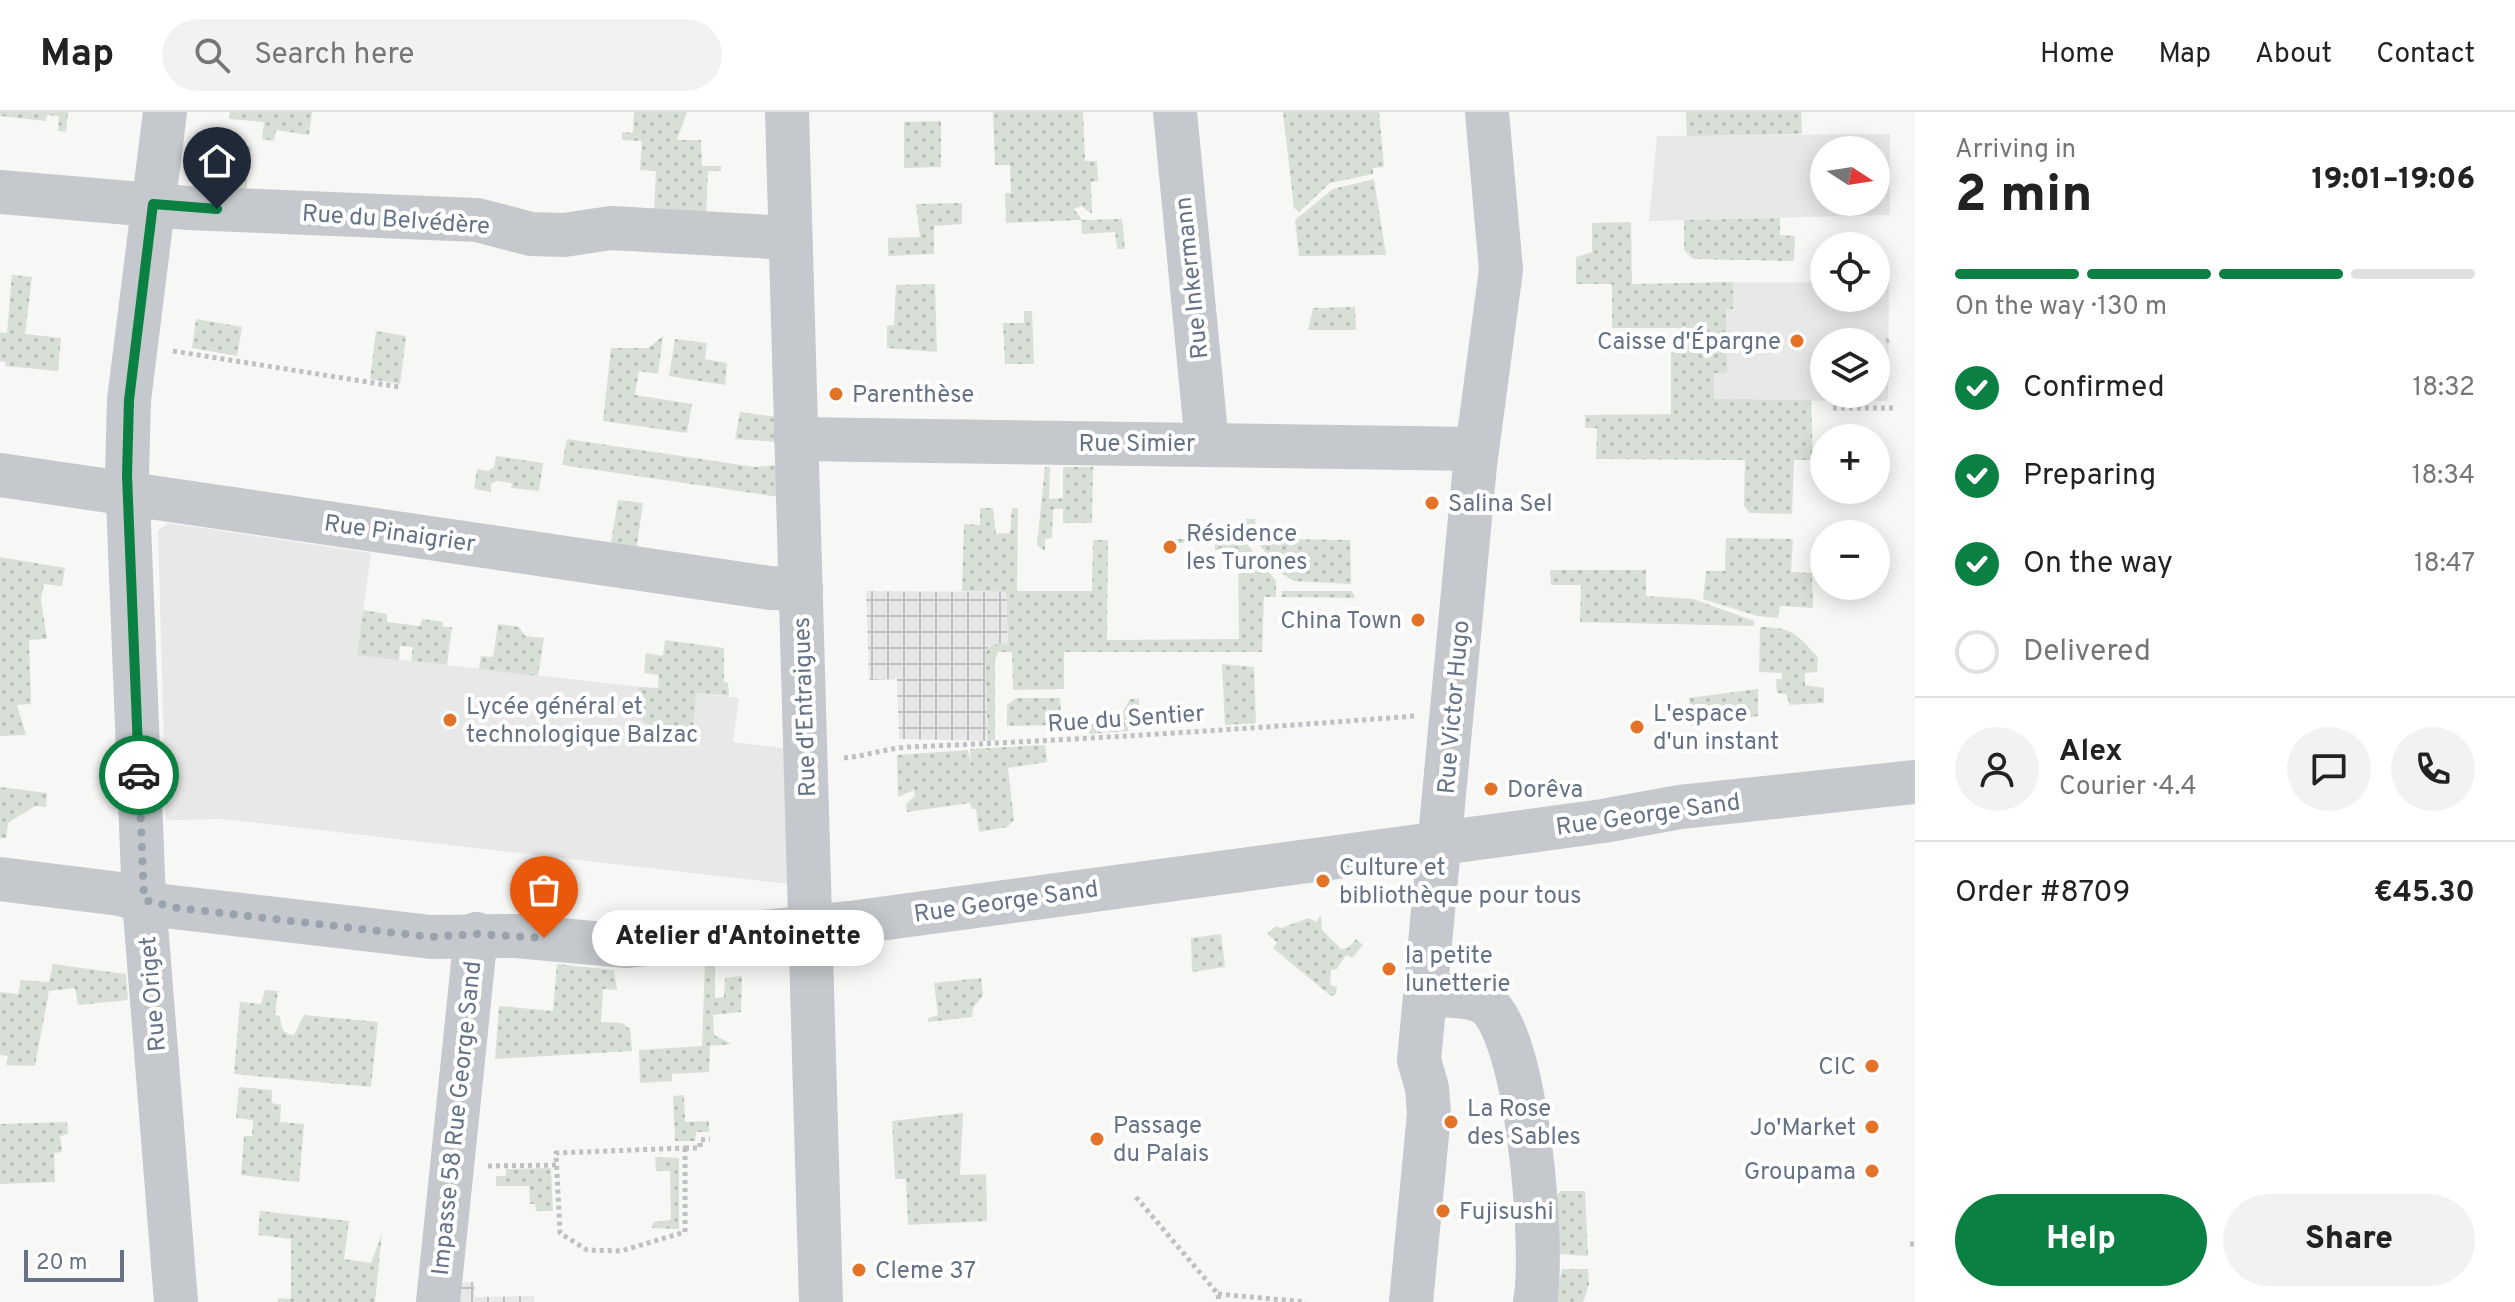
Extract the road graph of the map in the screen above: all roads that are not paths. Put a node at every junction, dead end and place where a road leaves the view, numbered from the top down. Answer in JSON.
{"nodes":[{"id":1,"x":165,"y":112,"type":"edge"},
{"id":2,"x":787,"y":112,"type":"edge"},
{"id":3,"x":1175,"y":112,"type":"edge"},
{"id":4,"x":1487,"y":112,"type":"edge"},
{"id":5,"x":0,"y":192,"type":"edge"},
{"id":6,"x":153,"y":204,"type":"junction"},
{"id":7,"x":790,"y":238,"type":"junction"},
{"id":8,"x":796,"y":439,"type":"junction"},
{"id":9,"x":1207,"y":444,"type":"junction"},
{"id":10,"x":1477,"y":449,"type":"junction"},
{"id":11,"x":0,"y":475,"type":"edge"},
{"id":12,"x":128,"y":493,"type":"junction"},
{"id":13,"x":801,"y":589,"type":"junction"},
{"id":14,"x":1915,"y":782,"type":"edge"},
{"id":15,"x":1441,"y":841,"type":"junction"},
{"id":16,"x":0,"y":879,"type":"edge"},
{"id":17,"x":144,"y":900,"type":"junction"},
{"id":18,"x":811,"y":927,"type":"junction"},
{"id":19,"x":476,"y":934,"type":"junction"},
{"id":20,"x":1425,"y":995,"type":"junction"},
{"id":21,"x":176,"y":1302,"type":"edge"},
{"id":22,"x":438,"y":1302,"type":"edge"},
{"id":23,"x":821,"y":1302,"type":"edge"},
{"id":24,"x":1411,"y":1302,"type":"edge"},
{"id":25,"x":1535,"y":1302,"type":"edge"}],
"edges":[{"from":1,"to":6,"type":"street","name":"Rue Origet"},
{"from":2,"to":7,"type":"street","name":"Rue d'Entraigues"},
{"from":3,"to":9,"type":"street","name":"Rue Inkermann"},
{"from":4,"to":10,"type":"street","name":"Rue Victor Hugo"},
{"from":5,"to":6,"type":"street","name":"Rue du Belvédère"},
{"from":6,"to":7,"type":"street","name":"Rue du Belvédère"},
{"from":6,"to":12,"type":"street","name":"Rue Origet"},
{"from":7,"to":8,"type":"street","name":"Rue d'Entraigues"},
{"from":8,"to":9,"type":"street","name":"Rue Simier"},
{"from":8,"to":13,"type":"street","name":"Rue d'Entraigues"},
{"from":9,"to":10,"type":"street","name":"Rue Simier"},
{"from":10,"to":15,"type":"street","name":"Rue Victor Hugo"},
{"from":11,"to":12,"type":"street","name":"Rue Pinaigrier"},
{"from":12,"to":13,"type":"street","name":"Rue Pinaigrier"},
{"from":12,"to":17,"type":"street","name":"Rue Origet"},
{"from":13,"to":18,"type":"street","name":"Rue d'Entraigues"},
{"from":14,"to":15,"type":"street","name":"Rue George Sand"},
{"from":15,"to":18,"type":"street","name":"Rue George Sand"},
{"from":15,"to":20,"type":"street","name":"Rue Victor Hugo"},
{"from":16,"to":17,"type":"street","name":"Rue George Sand"},
{"from":17,"to":19,"type":"street","name":"Rue George Sand"},
{"from":17,"to":21,"type":"street","name":"Rue Origet"},
{"from":18,"to":19,"type":"street","name":"Rue George Sand"},
{"from":18,"to":23,"type":"street","name":"Rue d'Entraigues"},
{"from":19,"to":22,"type":"street","name":"Impasse 58 Rue George Sand"},
{"from":20,"to":24,"type":"street","name":"Rue Victor Hugo"},
{"from":20,"to":25,"type":"street"}]}
